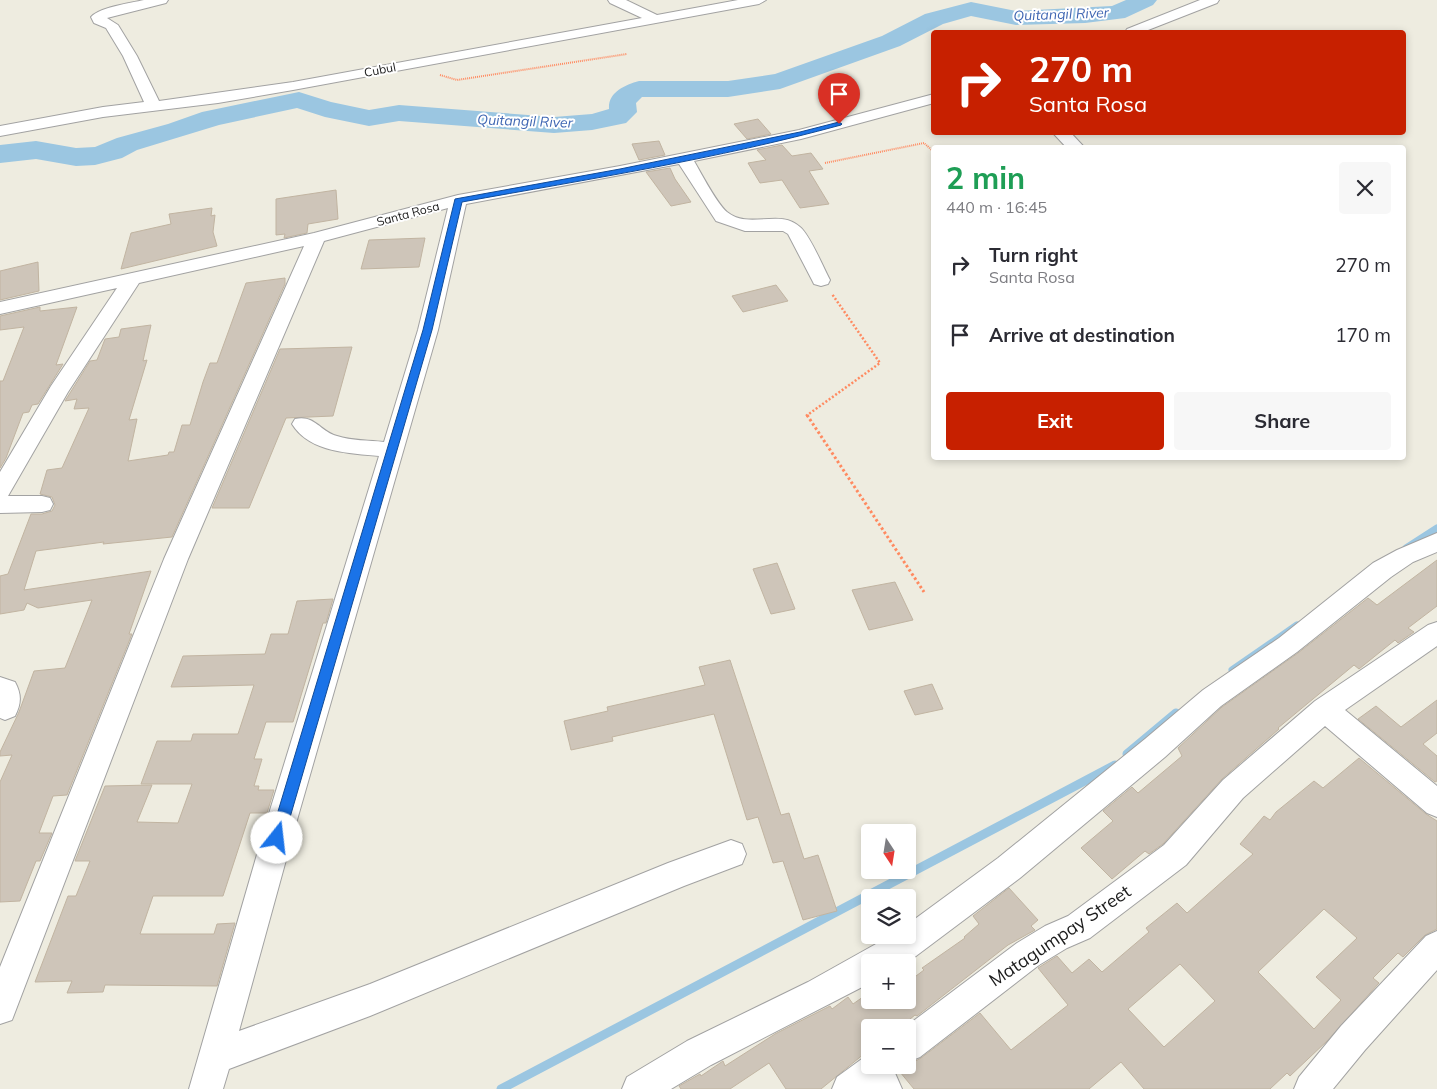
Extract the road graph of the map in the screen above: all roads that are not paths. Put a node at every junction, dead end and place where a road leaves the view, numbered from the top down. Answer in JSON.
{"nodes":[{"id":1,"x":161,"y":0,"type":"edge"},
{"id":2,"x":615,"y":0,"type":"edge"},
{"id":3,"x":759,"y":0,"type":"edge"},
{"id":4,"x":1212,"y":0,"type":"edge"},
{"id":5,"x":658,"y":20,"type":"junction"},
{"id":6,"x":1137,"y":30,"type":"edge"},
{"id":7,"x":931,"y":99,"type":"edge"},
{"id":8,"x":153,"y":106,"type":"junction"},
{"id":9,"x":0,"y":131,"type":"edge"},
{"id":10,"x":1063,"y":135,"type":"edge"},
{"id":11,"x":1074,"y":145,"type":"edge"},
{"id":12,"x":684,"y":158,"type":"junction"},
{"id":13,"x":458,"y":200,"type":"junction"},
{"id":14,"x":318,"y":238,"type":"junction"},
{"id":15,"x":133,"y":278,"type":"junction"},
{"id":16,"x":821,"y":280,"type":"road end"},
{"id":17,"x":0,"y":308,"type":"edge"},
{"id":18,"x":303,"y":424,"type":"dead end"},
{"id":19,"x":391,"y":450,"type":"junction"},
{"id":20,"x":0,"y":491,"type":"edge"},
{"id":21,"x":0,"y":504,"type":"edge"},
{"id":22,"x":42,"y":504,"type":"dead end"},
{"id":23,"x":1437,"y":542,"type":"edge"},
{"id":24,"x":1437,"y":632,"type":"edge"},
{"id":25,"x":1325,"y":709,"type":"junction"},
{"id":26,"x":1437,"y":804,"type":"edge"},
{"id":27,"x":730,"y":854,"type":"dead end"},
{"id":28,"x":1437,"y":947,"type":"edge"},
{"id":29,"x":889,"y":954,"type":"edge"},
{"id":30,"x":861,"y":970,"type":"edge"},
{"id":31,"x":0,"y":1008,"type":"edge"},
{"id":32,"x":916,"y":1039,"type":"edge"},
{"id":33,"x":215,"y":1057,"type":"junction"},
{"id":34,"x":206,"y":1089,"type":"edge"},
{"id":35,"x":639,"y":1089,"type":"edge"},
{"id":36,"x":1311,"y":1089,"type":"edge"}],
"edges":[{"from":1,"to":8,"type":"street"},
{"from":2,"to":5,"type":"street"},
{"from":3,"to":5,"type":"street","name":"Cubul"},
{"from":4,"to":6,"type":"street"},
{"from":5,"to":8,"type":"street","name":"Cubul"},
{"from":7,"to":12,"type":"street","name":"Santa Rosa"},
{"from":8,"to":9,"type":"street","name":"Cubul"},
{"from":10,"to":11,"type":"street"},
{"from":12,"to":13,"type":"street","name":"Santa Rosa"},
{"from":12,"to":16,"type":"street"},
{"from":13,"to":14,"type":"street","name":"Santa Rosa"},
{"from":13,"to":19,"type":"street"},
{"from":14,"to":15,"type":"street","name":"Santa Rosa"},
{"from":14,"to":31,"type":"street"},
{"from":15,"to":17,"type":"street","name":"Santa Rosa"},
{"from":15,"to":20,"type":"street"},
{"from":18,"to":19,"type":"street"},
{"from":19,"to":33,"type":"street"},
{"from":21,"to":22,"type":"street"},
{"from":23,"to":29,"type":"street"},
{"from":24,"to":25,"type":"street","name":"Matagumpay Street"},
{"from":25,"to":26,"type":"street"},
{"from":25,"to":32,"type":"street","name":"Matagumpay Street"},
{"from":27,"to":33,"type":"street"},
{"from":28,"to":36,"type":"street"},
{"from":30,"to":35,"type":"street"},
{"from":33,"to":34,"type":"street"}]}
